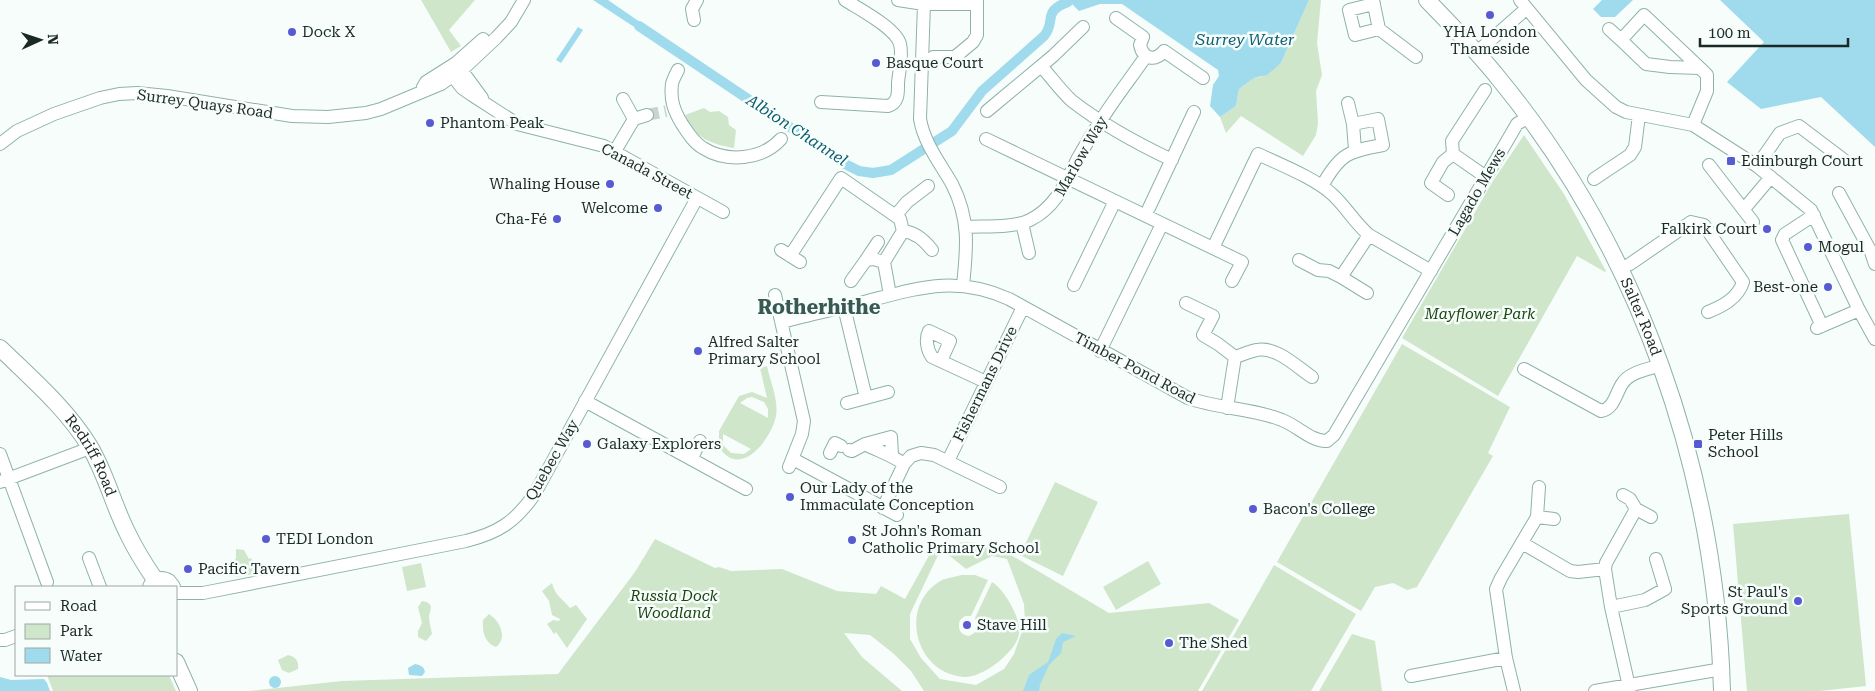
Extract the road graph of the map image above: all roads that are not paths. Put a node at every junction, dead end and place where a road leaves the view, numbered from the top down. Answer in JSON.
{"nodes":[{"id":1,"x":517,"y":0,"type":"edge"},
{"id":2,"x":524,"y":0,"type":"edge"},
{"id":3,"x":697,"y":0,"type":"edge"},
{"id":4,"x":845,"y":0,"type":"edge"},
{"id":5,"x":898,"y":0,"type":"edge"},
{"id":6,"x":1427,"y":0,"type":"edge"},
{"id":7,"x":977,"y":2,"type":"edge"},
{"id":8,"x":1373,"y":2,"type":"edge"},
{"id":9,"x":924,"y":4,"type":"junction"},
{"id":10,"x":1523,"y":5,"type":"edge"},
{"id":11,"x":1116,"y":18,"type":"dead end"},
{"id":12,"x":694,"y":20,"type":"dead end"},
{"id":13,"x":1083,"y":26,"type":"dead end"},
{"id":14,"x":1379,"y":29,"type":"junction"},
{"id":15,"x":1609,"y":29,"type":"dead end"},
{"id":16,"x":1621,"y":40,"type":"junction"},
{"id":17,"x":1154,"y":44,"type":"junction"},
{"id":18,"x":1477,"y":52,"type":"junction"},
{"id":19,"x":1146,"y":56,"type":"junction"},
{"id":20,"x":1416,"y":57,"type":"dead end"},
{"id":21,"x":933,"y":58,"type":"dead end"},
{"id":22,"x":1041,"y":66,"type":"junction"},
{"id":23,"x":1700,"y":68,"type":"junction"},
{"id":24,"x":454,"y":70,"type":"junction"},
{"id":25,"x":678,"y":70,"type":"dead end"},
{"id":26,"x":899,"y":70,"type":"junction"},
{"id":27,"x":921,"y":71,"type":"junction"},
{"id":28,"x":1203,"y":78,"type":"dead end"},
{"id":29,"x":1486,"y":90,"type":"dead end"},
{"id":30,"x":623,"y":100,"type":"dead end"},
{"id":31,"x":820,"y":102,"type":"dead end"},
{"id":32,"x":1348,"y":103,"type":"dead end"},
{"id":33,"x":988,"y":111,"type":"dead end"},
{"id":34,"x":1194,"y":112,"type":"dead end"},
{"id":35,"x":647,"y":115,"type":"tunnel mouth"},
{"id":36,"x":1639,"y":115,"type":"junction"},
{"id":37,"x":1528,"y":117,"type":"junction"},
{"id":38,"x":634,"y":120,"type":"junction"},
{"id":39,"x":1100,"y":121,"type":"junction"},
{"id":40,"x":1353,"y":124,"type":"junction"},
{"id":41,"x":1693,"y":125,"type":"junction"},
{"id":42,"x":781,"y":139,"type":"dead end"},
{"id":43,"x":986,"y":139,"type":"dead end"},
{"id":44,"x":0,"y":144,"type":"edge"},
{"id":45,"x":1355,"y":150,"type":"junction"},
{"id":46,"x":615,"y":151,"type":"junction"},
{"id":47,"x":1453,"y":154,"type":"junction"},
{"id":48,"x":1172,"y":160,"type":"junction"},
{"id":49,"x":1844,"y":160,"type":"dead end"},
{"id":50,"x":1709,"y":165,"type":"dead end"},
{"id":51,"x":1757,"y":166,"type":"junction"},
{"id":52,"x":1486,"y":177,"type":"junction"},
{"id":53,"x":1771,"y":177,"type":"junction"},
{"id":54,"x":1068,"y":179,"type":"junction"},
{"id":55,"x":1594,"y":180,"type":"dead end"},
{"id":56,"x":928,"y":186,"type":"dead end"},
{"id":57,"x":1322,"y":186,"type":"junction"},
{"id":58,"x":1838,"y":193,"type":"dead end"},
{"id":59,"x":1448,"y":196,"type":"dead end"},
{"id":60,"x":697,"y":198,"type":"junction"},
{"id":61,"x":1115,"y":201,"type":"junction"},
{"id":62,"x":1149,"y":208,"type":"dead end"},
{"id":63,"x":1744,"y":209,"type":"junction"},
{"id":64,"x":723,"y":212,"type":"dead end"},
{"id":65,"x":896,"y":215,"type":"junction"},
{"id":66,"x":1814,"y":215,"type":"junction"},
{"id":67,"x":1753,"y":222,"type":"dead end"},
{"id":68,"x":1022,"y":223,"type":"junction"},
{"id":69,"x":1162,"y":224,"type":"junction"},
{"id":70,"x":966,"y":227,"type":"junction"},
{"id":71,"x":903,"y":231,"type":"junction"},
{"id":72,"x":1369,"y":235,"type":"junction"},
{"id":73,"x":878,"y":242,"type":"dead end"},
{"id":74,"x":1213,"y":248,"type":"junction"},
{"id":75,"x":932,"y":250,"type":"dead end"},
{"id":76,"x":1030,"y":253,"type":"dead end"},
{"id":77,"x":790,"y":256,"type":"dead end"},
{"id":78,"x":866,"y":260,"type":"junction"},
{"id":79,"x":1299,"y":260,"type":"dead end"},
{"id":80,"x":884,"y":262,"type":"junction"},
{"id":81,"x":1875,"y":264,"type":"edge"},
{"id":82,"x":1620,"y":269,"type":"junction"},
{"id":83,"x":1431,"y":271,"type":"junction"},
{"id":84,"x":1341,"y":277,"type":"junction"},
{"id":85,"x":851,"y":281,"type":"dead end"},
{"id":86,"x":1232,"y":282,"type":"dead end"},
{"id":87,"x":963,"y":285,"type":"junction"},
{"id":88,"x":1074,"y":285,"type":"dead end"},
{"id":89,"x":1367,"y":293,"type":"dead end"},
{"id":90,"x":890,"y":295,"type":"junction"},
{"id":91,"x":776,"y":296,"type":"dead end"},
{"id":92,"x":1186,"y":302,"type":"dead end"},
{"id":93,"x":844,"y":307,"type":"junction"},
{"id":94,"x":1023,"y":307,"type":"junction"},
{"id":95,"x":1859,"y":310,"type":"junction"},
{"id":96,"x":1708,"y":312,"type":"dead end"},
{"id":97,"x":782,"y":322,"type":"junction"},
{"id":98,"x":1875,"y":337,"type":"edge"},
{"id":99,"x":0,"y":348,"type":"edge"},
{"id":100,"x":1100,"y":351,"type":"junction"},
{"id":101,"x":1235,"y":357,"type":"junction"},
{"id":102,"x":941,"y":361,"type":"dead end"},
{"id":103,"x":1661,"y":364,"type":"junction"},
{"id":104,"x":1524,"y":369,"type":"dead end"},
{"id":105,"x":1312,"y":377,"type":"dead end"},
{"id":106,"x":986,"y":382,"type":"junction"},
{"id":107,"x":888,"y":392,"type":"dead end"},
{"id":108,"x":866,"y":398,"type":"junction"},
{"id":109,"x":586,"y":401,"type":"junction"},
{"id":110,"x":847,"y":403,"type":"dead end"},
{"id":111,"x":1227,"y":408,"type":"junction"},
{"id":112,"x":700,"y":441,"type":"dead end"},
{"id":113,"x":865,"y":444,"type":"junction"},
{"id":114,"x":90,"y":448,"type":"junction"},
{"id":115,"x":840,"y":449,"type":"dead end"},
{"id":116,"x":0,"y":454,"type":"edge"},
{"id":117,"x":892,"y":456,"type":"junction"},
{"id":118,"x":692,"y":458,"type":"junction"},
{"id":119,"x":948,"y":461,"type":"junction"},
{"id":120,"x":904,"y":464,"type":"junction"},
{"id":121,"x":4,"y":480,"type":"edge"},
{"id":122,"x":1000,"y":487,"type":"dead end"},
{"id":123,"x":1539,"y":487,"type":"dead end"},
{"id":124,"x":746,"y":489,"type":"dead end"},
{"id":125,"x":1623,"y":495,"type":"dead end"},
{"id":126,"x":883,"y":508,"type":"junction"},
{"id":127,"x":1636,"y":509,"type":"junction"},
{"id":128,"x":897,"y":514,"type":"dead end"},
{"id":129,"x":1537,"y":517,"type":"junction"},
{"id":130,"x":1651,"y":517,"type":"dead end"},
{"id":131,"x":1554,"y":519,"type":"dead end"},
{"id":132,"x":1522,"y":543,"type":"junction"},
{"id":133,"x":89,"y":558,"type":"dead end"},
{"id":134,"x":1656,"y":559,"type":"dead end"},
{"id":135,"x":1605,"y":569,"type":"junction"},
{"id":136,"x":47,"y":582,"type":"dead end"},
{"id":137,"x":154,"y":584,"type":"edge"},
{"id":138,"x":100,"y":586,"type":"edge"},
{"id":139,"x":171,"y":586,"type":"edge"},
{"id":140,"x":178,"y":593,"type":"edge"},
{"id":141,"x":1611,"y":607,"type":"junction"},
{"id":142,"x":15,"y":636,"type":"edge"},
{"id":143,"x":0,"y":640,"type":"edge"},
{"id":144,"x":1506,"y":658,"type":"junction"},
{"id":145,"x":178,"y":666,"type":"edge"},
{"id":146,"x":1722,"y":669,"type":"junction"},
{"id":147,"x":1411,"y":676,"type":"dead end"},
{"id":148,"x":1629,"y":688,"type":"edge"},
{"id":149,"x":189,"y":691,"type":"edge"},
{"id":150,"x":1514,"y":691,"type":"edge"},
{"id":151,"x":1595,"y":691,"type":"edge"},
{"id":152,"x":1722,"y":691,"type":"edge"}],
"edges":[{"from":1,"to":24,"type":"street","name":"Surrey Quays Road"},
{"from":2,"to":24,"type":"street","name":"Surrey Quays Road"},
{"from":3,"to":12,"type":"street"},
{"from":4,"to":26,"type":"street"},
{"from":5,"to":9,"type":"street"},
{"from":6,"to":18,"type":"main road","name":"Salter Road"},
{"from":7,"to":9,"type":"street"},
{"from":7,"to":21,"type":"street"},
{"from":8,"to":14,"type":"street"},
{"from":8,"to":14,"type":"street"},
{"from":9,"to":27,"type":"street"},
{"from":10,"to":18,"type":"street"},
{"from":10,"to":36,"type":"street"},
{"from":11,"to":17,"type":"street"},
{"from":13,"to":22,"type":"street"},
{"from":14,"to":20,"type":"street"},
{"from":15,"to":16,"type":"street"},
{"from":16,"to":23,"type":"street"},
{"from":16,"to":23,"type":"street"},
{"from":17,"to":19,"type":"street"},
{"from":17,"to":19,"type":"street"},
{"from":17,"to":28,"type":"street"},
{"from":18,"to":37,"type":"main road","name":"Salter Road"},
{"from":19,"to":39,"type":"street","name":"Marlow Way"},
{"from":22,"to":33,"type":"street"},
{"from":22,"to":39,"type":"street"},
{"from":23,"to":41,"type":"street"},
{"from":24,"to":44,"type":"street","name":"Surrey Quays Road"},
{"from":24,"to":46,"type":"street","name":"Canada Street"},
{"from":25,"to":42,"type":"street"},
{"from":26,"to":27,"type":"street"},
{"from":26,"to":31,"type":"street"},
{"from":27,"to":70,"type":"street"},
{"from":29,"to":47,"type":"street"},
{"from":30,"to":38,"type":"street"},
{"from":32,"to":40,"type":"street"},
{"from":34,"to":48,"type":"street"},
{"from":35,"to":38,"type":"street"},
{"from":36,"to":41,"type":"street"},
{"from":36,"to":55,"type":"street"},
{"from":37,"to":52,"type":"street","name":"Lagado Mews"},
{"from":37,"to":82,"type":"main road","name":"Salter Road"},
{"from":38,"to":46,"type":"street"},
{"from":39,"to":48,"type":"street"},
{"from":39,"to":54,"type":"street","name":"Marlow Way"},
{"from":40,"to":45,"type":"street"},
{"from":40,"to":45,"type":"street"},
{"from":41,"to":51,"type":"street"},
{"from":43,"to":54,"type":"street"},
{"from":45,"to":57,"type":"street"},
{"from":46,"to":60,"type":"street","name":"Canada Street"},
{"from":47,"to":52,"type":"street"},
{"from":47,"to":59,"type":"street"},
{"from":48,"to":62,"type":"street"},
{"from":49,"to":51,"type":"street"},
{"from":50,"to":63,"type":"street"},
{"from":51,"to":53,"type":"street"},
{"from":52,"to":83,"type":"street","name":"Lagado Mews"},
{"from":53,"to":63,"type":"street"},
{"from":53,"to":66,"type":"street"},
{"from":54,"to":61,"type":"street"},
{"from":54,"to":68,"type":"street","name":"Marlow Way"},
{"from":56,"to":65,"type":"street"},
{"from":57,"to":72,"type":"street"},
{"from":57,"to":74,"type":"street"},
{"from":58,"to":81,"type":"street"},
{"from":60,"to":64,"type":"street","name":"Canada Street"},
{"from":60,"to":109,"type":"street","name":"Quebec Way"},
{"from":61,"to":69,"type":"street"},
{"from":61,"to":88,"type":"street"},
{"from":63,"to":67,"type":"street"},
{"from":65,"to":71,"type":"street"},
{"from":65,"to":77,"type":"street"},
{"from":66,"to":95,"type":"street"},
{"from":66,"to":95,"type":"street"},
{"from":68,"to":70,"type":"street","name":"Marlow Way"},
{"from":68,"to":76,"type":"street"},
{"from":69,"to":74,"type":"street"},
{"from":69,"to":100,"type":"street"},
{"from":70,"to":87,"type":"street"},
{"from":71,"to":75,"type":"street"},
{"from":71,"to":80,"type":"street"},
{"from":72,"to":83,"type":"street"},
{"from":72,"to":84,"type":"street"},
{"from":73,"to":78,"type":"street"},
{"from":74,"to":86,"type":"street"},
{"from":78,"to":80,"type":"street"},
{"from":78,"to":85,"type":"street"},
{"from":79,"to":84,"type":"street"},
{"from":80,"to":90,"type":"street"},
{"from":82,"to":96,"type":"street"},
{"from":82,"to":103,"type":"main road","name":"Salter Road"},
{"from":83,"to":111,"type":"street","name":"Timber Pond Road"},
{"from":84,"to":89,"type":"street"},
{"from":87,"to":90,"type":"street","name":"Timber Pond Road"},
{"from":87,"to":94,"type":"street","name":"Timber Pond Road"},
{"from":90,"to":93,"type":"street","name":"Timber Pond Road"},
{"from":91,"to":97,"type":"street"},
{"from":92,"to":101,"type":"street"},
{"from":93,"to":97,"type":"street","name":"Timber Pond Road"},
{"from":93,"to":108,"type":"street"},
{"from":94,"to":100,"type":"street","name":"Timber Pond Road"},
{"from":94,"to":106,"type":"street","name":"Fishermans Drive"},
{"from":95,"to":98,"type":"street"},
{"from":97,"to":126,"type":"street"},
{"from":99,"to":114,"type":"main road","name":"Redriff Road"},
{"from":100,"to":111,"type":"street","name":"Timber Pond Road"},
{"from":101,"to":105,"type":"street"},
{"from":101,"to":111,"type":"street"},
{"from":102,"to":106,"type":"street"},
{"from":103,"to":104,"type":"street"},
{"from":103,"to":146,"type":"main road","name":"Salter Road"},
{"from":106,"to":119,"type":"street","name":"Fishermans Drive"},
{"from":107,"to":108,"type":"street"},
{"from":108,"to":110,"type":"street"},
{"from":109,"to":118,"type":"street"},
{"from":109,"to":140,"type":"street","name":"Quebec Way"},
{"from":112,"to":118,"type":"street"},
{"from":113,"to":115,"type":"street"},
{"from":113,"to":117,"type":"street"},
{"from":113,"to":117,"type":"street"},
{"from":114,"to":121,"type":"street"},
{"from":114,"to":137,"type":"main road","name":"Redriff Road"},
{"from":116,"to":121,"type":"street"},
{"from":117,"to":120,"type":"street"},
{"from":118,"to":124,"type":"street"},
{"from":119,"to":120,"type":"street","name":"Fishermans Drive"},
{"from":119,"to":122,"type":"street","name":"Fishermans Drive"},
{"from":120,"to":126,"type":"street"},
{"from":121,"to":136,"type":"street"},
{"from":123,"to":129,"type":"street"},
{"from":125,"to":127,"type":"street"},
{"from":126,"to":128,"type":"street"},
{"from":127,"to":130,"type":"street"},
{"from":127,"to":135,"type":"street"},
{"from":129,"to":131,"type":"street"},
{"from":129,"to":132,"type":"street"},
{"from":132,"to":135,"type":"street"},
{"from":132,"to":144,"type":"street"},
{"from":133,"to":138,"type":"street"},
{"from":134,"to":141,"type":"street"},
{"from":135,"to":141,"type":"street"},
{"from":137,"to":139,"type":"main road"},
{"from":141,"to":148,"type":"street"},
{"from":142,"to":143,"type":"street"},
{"from":144,"to":147,"type":"street"},
{"from":144,"to":150,"type":"street"},
{"from":145,"to":149,"type":"main road"},
{"from":146,"to":148,"type":"street"},
{"from":146,"to":152,"type":"main road","name":"Salter Road"},
{"from":148,"to":151,"type":"street"}]}
